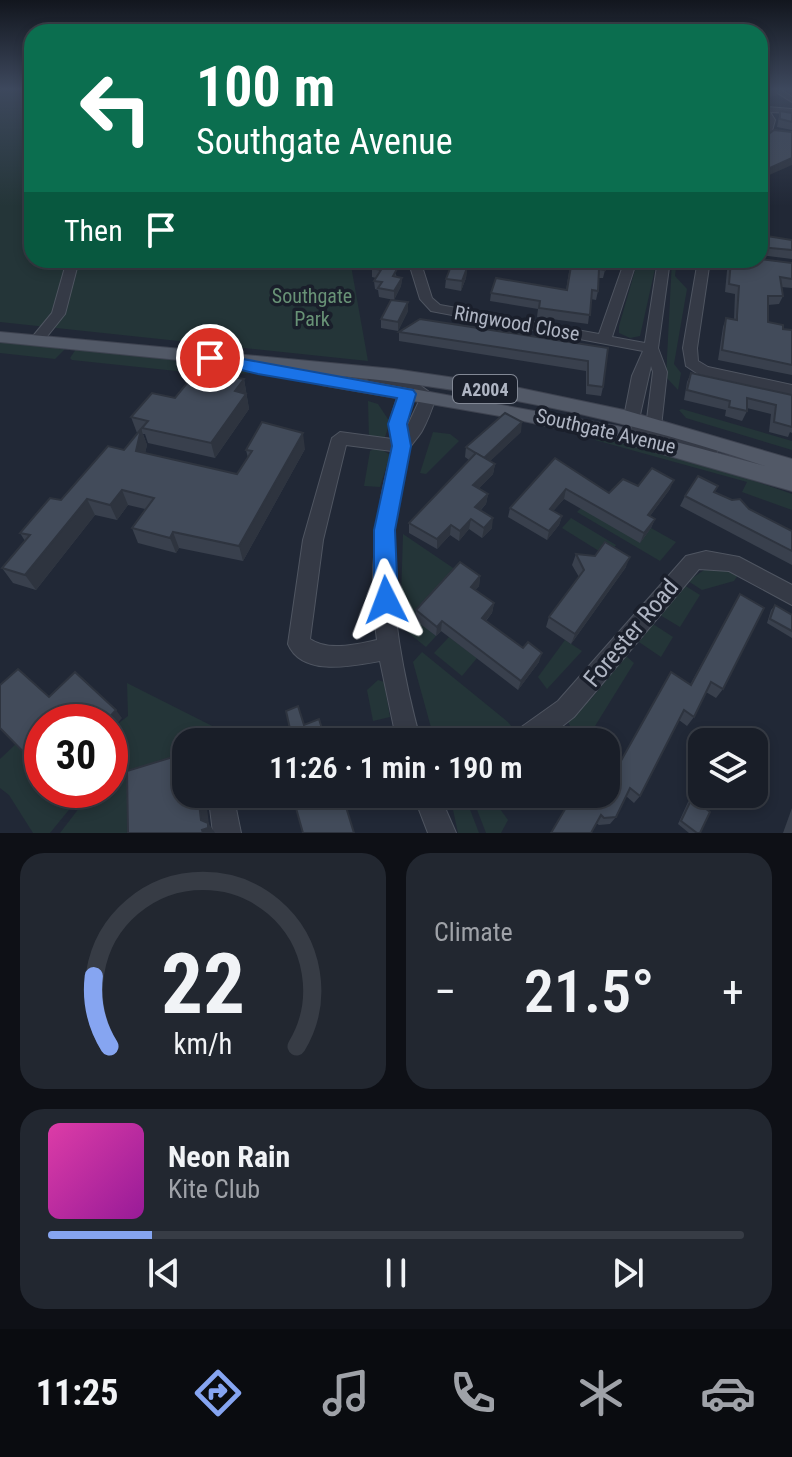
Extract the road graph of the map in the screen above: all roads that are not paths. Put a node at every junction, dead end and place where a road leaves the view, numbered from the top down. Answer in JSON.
{"nodes":[{"id":1,"x":769,"y":128,"type":"edge"},
{"id":2,"x":768,"y":131,"type":"joint"},
{"id":3,"x":784,"y":133,"type":"edge"},
{"id":4,"x":71,"y":268,"type":"edge"},
{"id":5,"x":416,"y":268,"type":"edge"},
{"id":6,"x":628,"y":268,"type":"edge"},
{"id":7,"x":663,"y":268,"type":"edge"},
{"id":8,"x":703,"y":268,"type":"edge"},
{"id":9,"x":0,"y":337,"type":"edge"},
{"id":10,"x":605,"y":338,"type":"junction"},
{"id":11,"x":36,"y":341,"type":"junction"},
{"id":12,"x":651,"y":348,"type":"junction"},
{"id":13,"x":227,"y":359,"type":"junction"},
{"id":14,"x":410,"y":385,"type":"junction"},
{"id":15,"x":792,"y":390,"type":"edge"},
{"id":16,"x":428,"y":397,"type":"junction"},
{"id":17,"x":644,"y":423,"type":"junction"},
{"id":18,"x":613,"y":432,"type":"junction"},
{"id":19,"x":402,"y":446,"type":"junction"},
{"id":20,"x":792,"y":467,"type":"edge"},
{"id":21,"x":792,"y":475,"type":"edge"},
{"id":22,"x":792,"y":483,"type":"edge"},
{"id":23,"x":792,"y":596,"type":"edge"},
{"id":24,"x":391,"y":648,"type":"junction"},
{"id":25,"x":406,"y":728,"type":"edge"},
{"id":26,"x":541,"y":728,"type":"edge"},
{"id":27,"x":223,"y":808,"type":"edge"},
{"id":28,"x":432,"y":808,"type":"edge"},
{"id":29,"x":227,"y":833,"type":"edge"},
{"id":30,"x":442,"y":833,"type":"edge"}],
"edges":[{"from":1,"to":2,"type":"street"},
{"from":2,"to":3,"type":"street"},
{"from":4,"to":11,"type":"street"},
{"from":5,"to":10,"type":"street","name":"Ringwood Close"},
{"from":6,"to":10,"type":"street","name":"Ringwood Close"},
{"from":7,"to":12,"type":"street"},
{"from":8,"to":15,"type":"street"},
{"from":9,"to":11,"type":"main road","name":"Southgate Avenue","number":"A2004"},
{"from":10,"to":12,"type":"street","name":"Ringwood Close"},
{"from":11,"to":13,"type":"main road","name":"Southgate Avenue","number":"A2004"},
{"from":12,"to":17,"type":"street"},
{"from":12,"to":17,"type":"street"},
{"from":13,"to":14,"type":"main road","name":"Southgate Avenue","number":"A2004"},
{"from":13,"to":14,"type":"main road","name":"Southgate Avenue","number":"A2004"},
{"from":14,"to":16,"type":"main road","name":"Southgate Avenue","number":"A2004"},
{"from":14,"to":17,"type":"main road","name":"Southgate Avenue","number":"A2004"},
{"from":14,"to":19,"type":"street"},
{"from":16,"to":18,"type":"main road","name":"Southgate Avenue","number":"A2004"},
{"from":16,"to":19,"type":"street"},
{"from":17,"to":18,"type":"street"},
{"from":17,"to":20,"type":"main road","name":"Southgate Avenue","number":"A2004"},
{"from":17,"to":21,"type":"street"},
{"from":18,"to":22,"type":"main road","name":"Southgate Avenue","number":"A2004"},
{"from":19,"to":24,"type":"street"},
{"from":19,"to":24,"type":"street"},
{"from":23,"to":26,"type":"street","name":"Forester Road"},
{"from":24,"to":25,"type":"street"},
{"from":27,"to":29,"type":"street"},
{"from":28,"to":30,"type":"street"}]}
